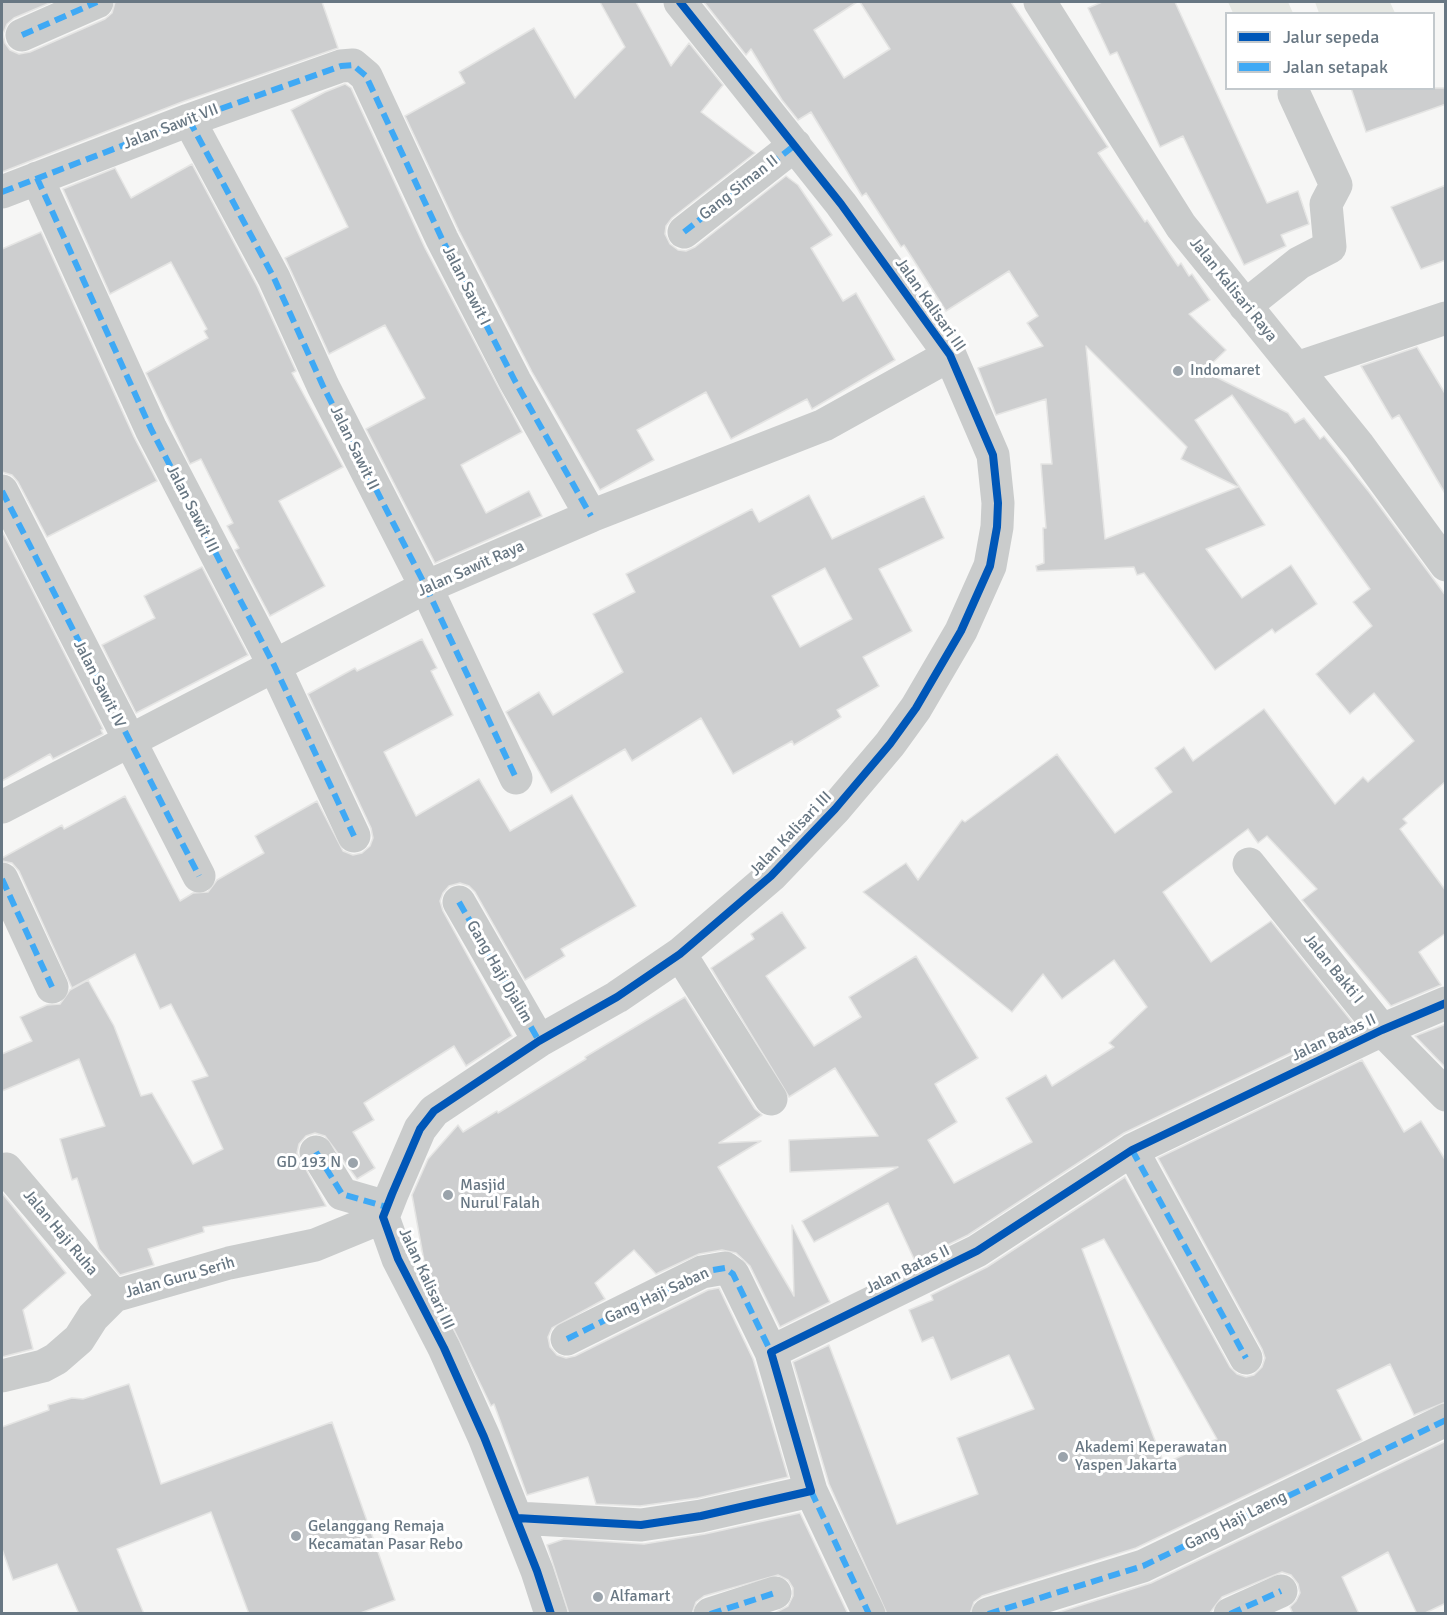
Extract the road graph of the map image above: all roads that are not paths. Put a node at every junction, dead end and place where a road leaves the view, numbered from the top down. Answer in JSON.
{"nodes":[{"id":1,"x":98,"y":2,"type":"edge"},
{"id":2,"x":680,"y":2,"type":"edge"},
{"id":3,"x":1040,"y":2,"type":"edge"},
{"id":4,"x":22,"y":35,"type":"dead end"},
{"id":5,"x":341,"y":66,"type":"joint"},
{"id":6,"x":1294,"y":94,"type":"dead end"},
{"id":7,"x":189,"y":120,"type":"junction"},
{"id":8,"x":795,"y":145,"type":"junction"},
{"id":9,"x":37,"y":178,"type":"junction"},
{"id":10,"x":2,"y":192,"type":"edge"},
{"id":11,"x":684,"y":232,"type":"dead end"},
{"id":12,"x":1245,"y":306,"type":"junction"},
{"id":13,"x":1446,"y":318,"type":"edge"},
{"id":14,"x":950,"y":354,"type":"junction"},
{"id":15,"x":1297,"y":368,"type":"junction"},
{"id":16,"x":2,"y":491,"type":"edge"},
{"id":17,"x":591,"y":516,"type":"junction"},
{"id":18,"x":1446,"y":565,"type":"edge"},
{"id":19,"x":426,"y":587,"type":"junction"},
{"id":20,"x":274,"y":665,"type":"junction"},
{"id":21,"x":128,"y":740,"type":"junction"},
{"id":22,"x":516,"y":778,"type":"dead end"},
{"id":23,"x":2,"y":807,"type":"edge"},
{"id":24,"x":354,"y":836,"type":"dead end"},
{"id":25,"x":1249,"y":864,"type":"dead end"},
{"id":26,"x":199,"y":876,"type":"dead end"},
{"id":27,"x":2,"y":879,"type":"edge"},
{"id":28,"x":459,"y":902,"type":"dead end"},
{"id":29,"x":680,"y":954,"type":"junction"},
{"id":30,"x":52,"y":987,"type":"dead end"},
{"id":31,"x":1446,"y":1003,"type":"edge"},
{"id":32,"x":1382,"y":1030,"type":"junction"},
{"id":33,"x":539,"y":1041,"type":"junction"},
{"id":34,"x":1446,"y":1095,"type":"edge"},
{"id":35,"x":771,"y":1099,"type":"dead end"},
{"id":36,"x":1132,"y":1150,"type":"junction"},
{"id":37,"x":316,"y":1152,"type":"dead end"},
{"id":38,"x":6,"y":1169,"type":"dead end"},
{"id":39,"x":385,"y":1212,"type":"junction"},
{"id":40,"x":114,"y":1296,"type":"junction"},
{"id":41,"x":567,"y":1339,"type":"dead end"},
{"id":42,"x":771,"y":1352,"type":"junction"},
{"id":43,"x":1246,"y":1358,"type":"dead end"},
{"id":44,"x":2,"y":1376,"type":"edge"},
{"id":45,"x":1446,"y":1420,"type":"edge"},
{"id":46,"x":811,"y":1491,"type":"junction"},
{"id":47,"x":517,"y":1518,"type":"junction"},
{"id":48,"x":1281,"y":1591,"type":"dead end"},
{"id":49,"x":775,"y":1593,"type":"dead end"},
{"id":50,"x":1021,"y":1609,"type":"edge"},
{"id":51,"x":551,"y":1614,"type":"edge"},
{"id":52,"x":710,"y":1614,"type":"edge"},
{"id":53,"x":869,"y":1614,"type":"edge"},
{"id":54,"x":988,"y":1614,"type":"edge"},
{"id":55,"x":1230,"y":1614,"type":"edge"}],
"edges":[{"from":1,"to":4,"type":"street"},
{"from":2,"to":8,"type":"street","name":"Jalan Kalisari III"},
{"from":3,"to":12,"type":"street","name":"Jalan Kalisari Raya"},
{"from":5,"to":7,"type":"street","name":"Jalan Sawit VII"},
{"from":5,"to":17,"type":"street","name":"Jalan Sawit I"},
{"from":6,"to":12,"type":"street"},
{"from":7,"to":9,"type":"street","name":"Jalan Sawit VII"},
{"from":7,"to":19,"type":"street","name":"Jalan Sawit II"},
{"from":8,"to":11,"type":"street","name":"Gang Siman II"},
{"from":8,"to":14,"type":"street","name":"Jalan Kalisari III"},
{"from":9,"to":10,"type":"street","name":"Jalan Sawit VII"},
{"from":9,"to":20,"type":"street","name":"Jalan Sawit III"},
{"from":12,"to":15,"type":"street","name":"Jalan Kalisari Raya"},
{"from":13,"to":15,"type":"street"},
{"from":14,"to":17,"type":"street","name":"Jalan Sawit Raya"},
{"from":14,"to":29,"type":"street","name":"Jalan Kalisari III"},
{"from":15,"to":18,"type":"street","name":"Jalan Kalisari Raya"},
{"from":16,"to":21,"type":"street","name":"Jalan Sawit IV"},
{"from":17,"to":19,"type":"street","name":"Jalan Sawit Raya"},
{"from":19,"to":20,"type":"street","name":"Jalan Sawit Raya"},
{"from":19,"to":22,"type":"street","name":"Jalan Sawit II"},
{"from":20,"to":21,"type":"street","name":"Jalan Sawit Raya"},
{"from":20,"to":24,"type":"street","name":"Jalan Sawit III"},
{"from":21,"to":23,"type":"street","name":"Jalan Sawit Raya"},
{"from":21,"to":26,"type":"street","name":"Jalan Sawit IV"},
{"from":25,"to":32,"type":"street","name":"Jalan Bakti I"},
{"from":27,"to":30,"type":"street"},
{"from":28,"to":33,"type":"street","name":"Gang Haji Djalim"},
{"from":29,"to":33,"type":"street","name":"Jalan Kalisari III"},
{"from":29,"to":35,"type":"street"},
{"from":31,"to":32,"type":"street","name":"Jalan Batas II"},
{"from":32,"to":34,"type":"street","name":"Jalan Bakti I"},
{"from":32,"to":36,"type":"street","name":"Jalan Batas II"},
{"from":33,"to":39,"type":"street","name":"Jalan Kalisari III"},
{"from":36,"to":42,"type":"street","name":"Jalan Batas II"},
{"from":36,"to":43,"type":"street"},
{"from":37,"to":39,"type":"street"},
{"from":38,"to":40,"type":"street","name":"Jalan Haji Ruha"},
{"from":39,"to":40,"type":"street","name":"Jalan Guru Serih"},
{"from":39,"to":47,"type":"street","name":"Jalan Kalisari III"},
{"from":40,"to":44,"type":"street","name":"Jalan Guru Serih"},
{"from":41,"to":42,"type":"street","name":"Gang Haji Saban"},
{"from":42,"to":46,"type":"street"},
{"from":45,"to":50,"type":"street","name":"Gang Haji Laeng"},
{"from":46,"to":47,"type":"street"},
{"from":46,"to":53,"type":"street"},
{"from":47,"to":51,"type":"street","name":"Jalan Kalisari III"},
{"from":48,"to":55,"type":"street"},
{"from":49,"to":52,"type":"street"},
{"from":50,"to":54,"type":"street","name":"Gang Haji Laeng"}]}
